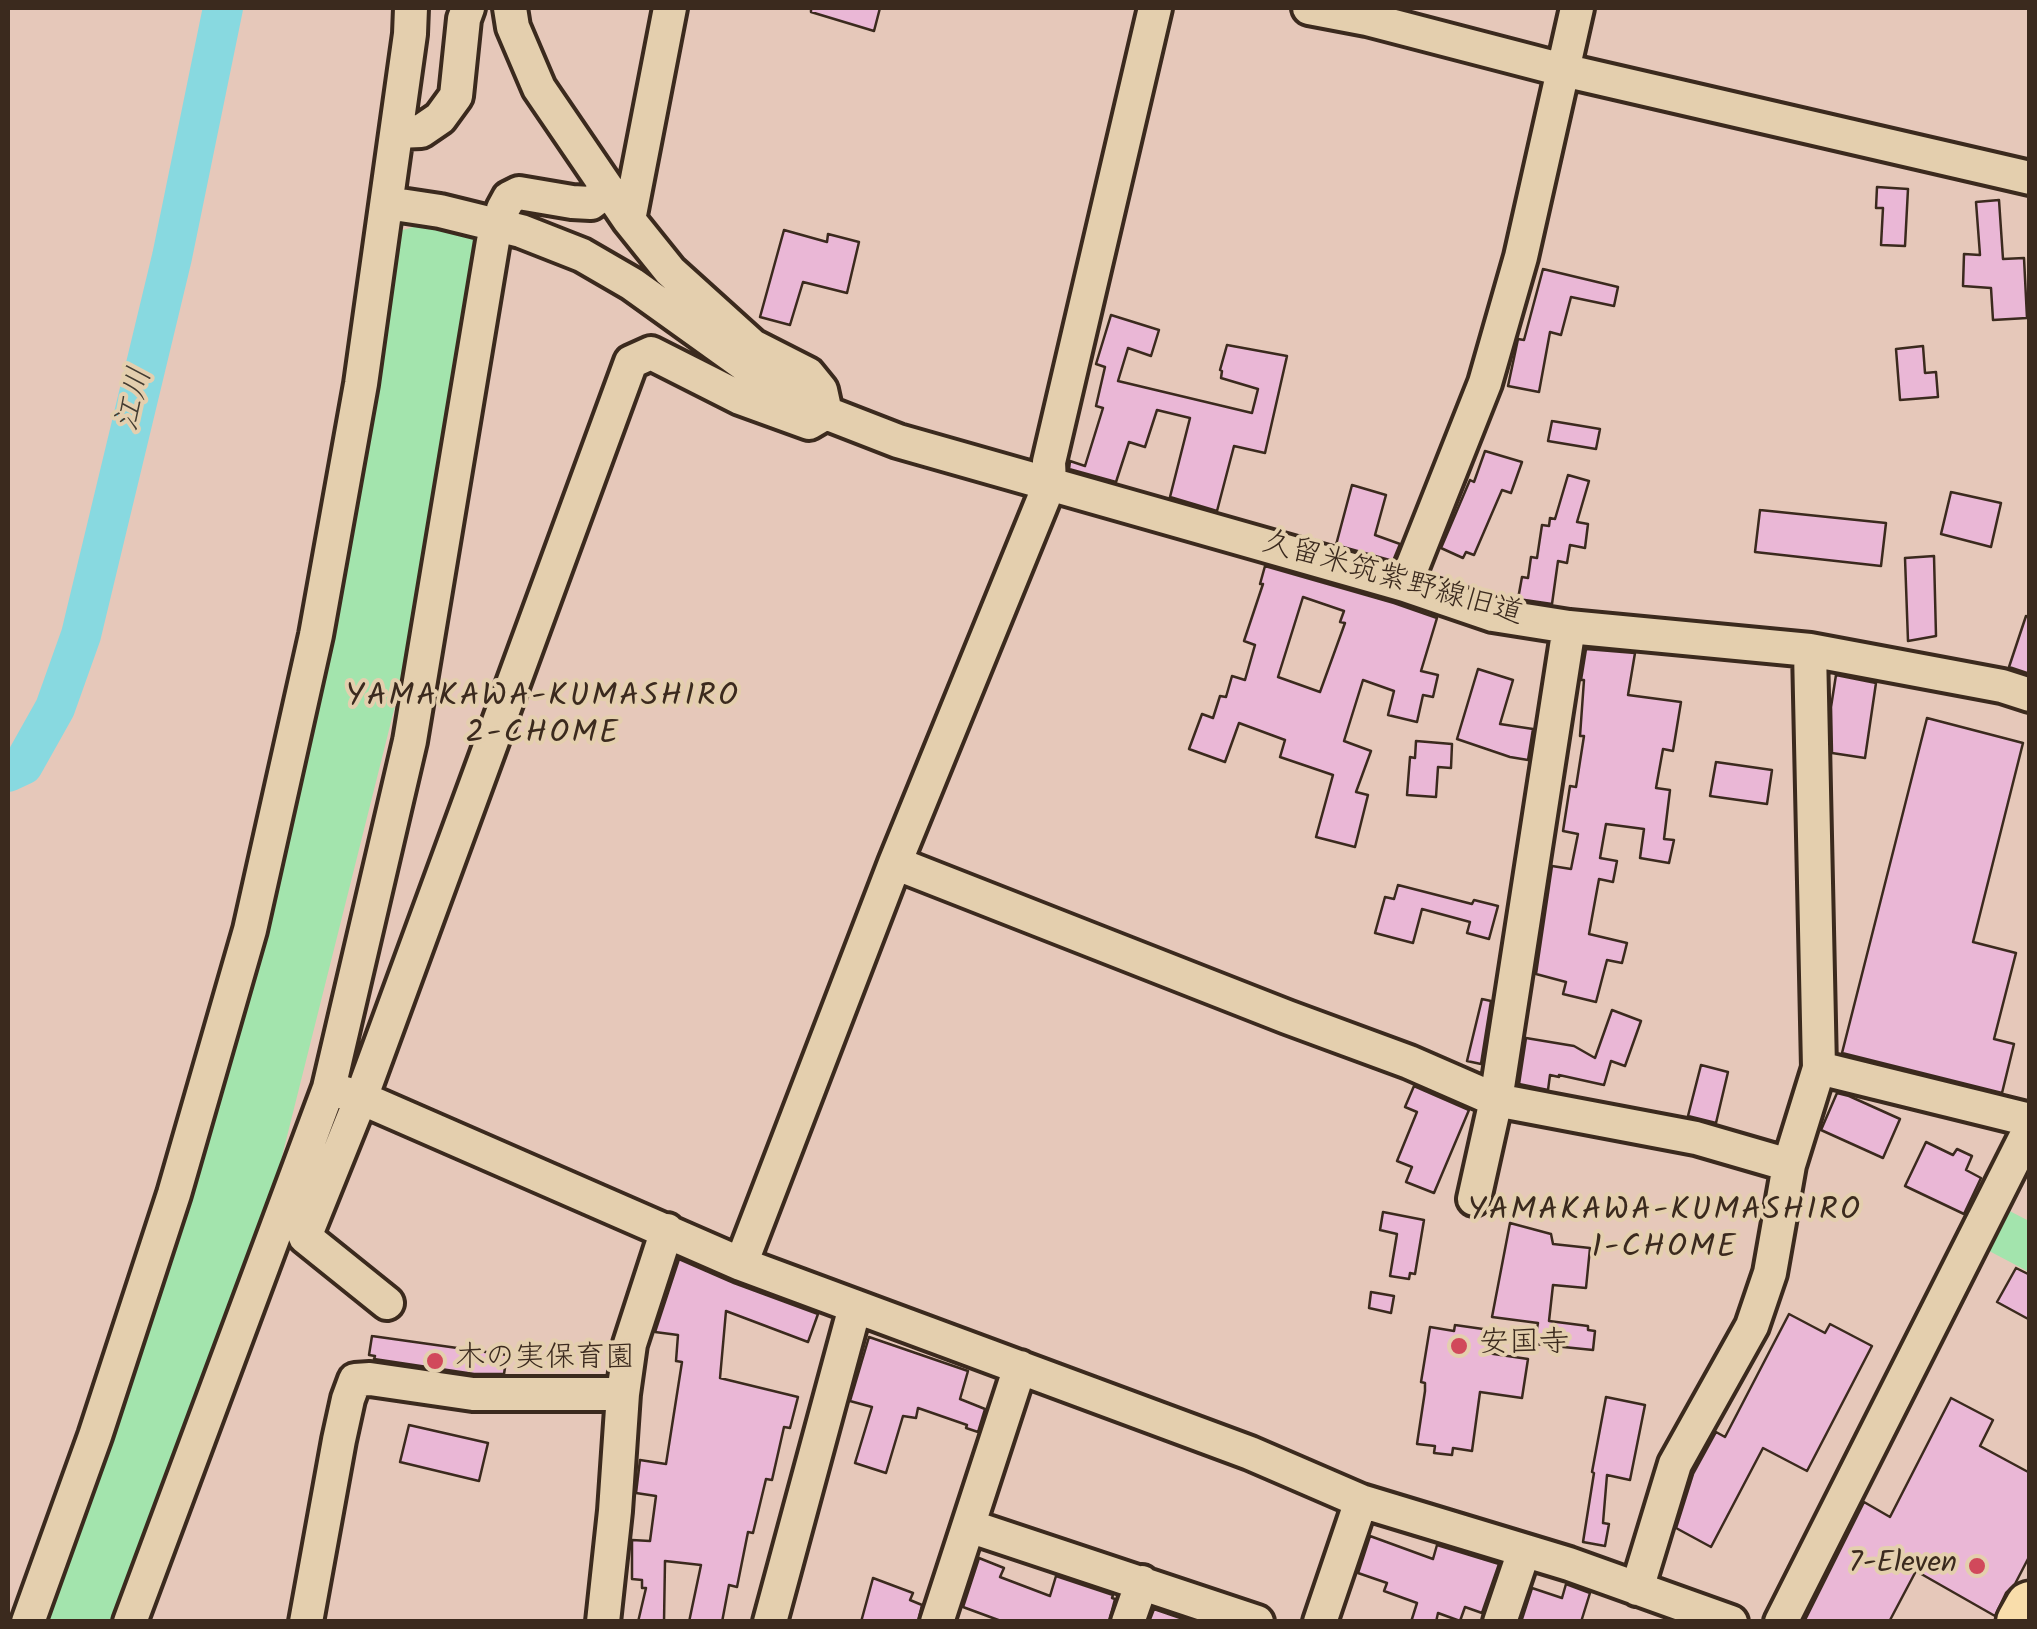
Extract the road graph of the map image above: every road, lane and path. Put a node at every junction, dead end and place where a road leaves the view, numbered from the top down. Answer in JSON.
{"nodes":[{"id":1,"x":411,"y":8,"type":"edge"},
{"id":2,"x":468,"y":8,"type":"edge"},
{"id":3,"x":510,"y":8,"type":"edge"},
{"id":4,"x":670,"y":8,"type":"edge"},
{"id":5,"x":1155,"y":8,"type":"edge"},
{"id":6,"x":1308,"y":8,"type":"edge"},
{"id":7,"x":1577,"y":8,"type":"edge"},
{"id":8,"x":1563,"y":70,"type":"junction"},
{"id":9,"x":397,"y":132,"type":"junction"},
{"id":10,"x":2030,"y":178,"type":"edge"},
{"id":11,"x":608,"y":190,"type":"junction"},
{"id":12,"x":387,"y":203,"type":"junction"},
{"id":13,"x":503,"y":209,"type":"dead end"},
{"id":14,"x":629,"y":220,"type":"junction"},
{"id":15,"x":493,"y":240,"type":"dead end"},
{"id":16,"x":826,"y":413,"type":"junction"},
{"id":17,"x":1050,"y":483,"type":"junction"},
{"id":18,"x":1405,"y":585,"type":"junction"},
{"id":19,"x":1569,"y":628,"type":"junction"},
{"id":20,"x":1810,"y":650,"type":"junction"},
{"id":21,"x":2030,"y":695,"type":"edge"},
{"id":22,"x":895,"y":864,"type":"junction"},
{"id":23,"x":1819,"y":1068,"type":"junction"},
{"id":24,"x":329,"y":1088,"type":"junction"},
{"id":25,"x":361,"y":1098,"type":"junction"},
{"id":26,"x":1496,"y":1100,"type":"junction"},
{"id":27,"x":2030,"y":1120,"type":"edge"},
{"id":28,"x":2030,"y":1128,"type":"edge"},
{"id":29,"x":1788,"y":1165,"type":"junction"},
{"id":30,"x":1474,"y":1199,"type":"dead end"},
{"id":31,"x":667,"y":1230,"type":"junction"},
{"id":32,"x":742,"y":1264,"type":"junction"},
{"id":33,"x":387,"y":1304,"type":"dead end"},
{"id":34,"x":855,"y":1307,"type":"junction"},
{"id":35,"x":1020,"y":1367,"type":"junction"},
{"id":36,"x":623,"y":1394,"type":"junction"},
{"id":37,"x":1361,"y":1501,"type":"junction"},
{"id":38,"x":969,"y":1526,"type":"junction"},
{"id":39,"x":1524,"y":1551,"type":"junction"},
{"id":40,"x":1142,"y":1582,"type":"junction"},
{"id":41,"x":1637,"y":1589,"type":"junction"},
{"id":42,"x":2030,"y":1606,"type":"edge"},
{"id":43,"x":28,"y":1622,"type":"edge"},
{"id":44,"x":130,"y":1622,"type":"edge"},
{"id":45,"x":306,"y":1622,"type":"edge"},
{"id":46,"x":603,"y":1622,"type":"edge"},
{"id":47,"x":770,"y":1622,"type":"edge"},
{"id":48,"x":937,"y":1622,"type":"edge"},
{"id":49,"x":1128,"y":1622,"type":"edge"},
{"id":50,"x":1257,"y":1622,"type":"edge"},
{"id":51,"x":1320,"y":1622,"type":"edge"},
{"id":52,"x":1500,"y":1622,"type":"edge"},
{"id":53,"x":1731,"y":1622,"type":"edge"},
{"id":54,"x":1782,"y":1622,"type":"edge"},
{"id":55,"x":2021,"y":1622,"type":"edge"}],
"edges":[{"from":1,"to":9,"type":"street"},
{"from":2,"to":9,"type":"street"},
{"from":3,"to":11,"type":"street"},
{"from":4,"to":14,"type":"street"},
{"from":5,"to":17,"type":"street"},
{"from":6,"to":8,"type":"street"},
{"from":7,"to":8,"type":"street"},
{"from":8,"to":10,"type":"street"},
{"from":8,"to":18,"type":"street"},
{"from":9,"to":12,"type":"street"},
{"from":11,"to":13,"type":"street"},
{"from":11,"to":14,"type":"street"},
{"from":12,"to":16,"type":"street","name":"久留米筑紫野線旧道"},
{"from":12,"to":43,"type":"street"},
{"from":14,"to":16,"type":"street"},
{"from":15,"to":24,"type":"street"},
{"from":16,"to":17,"type":"street","name":"久留米筑紫野線旧道"},
{"from":16,"to":25,"type":"street"},
{"from":17,"to":18,"type":"street","name":"久留米筑紫野線旧道"},
{"from":17,"to":22,"type":"street"},
{"from":18,"to":19,"type":"street","name":"久留米筑紫野線旧道"},
{"from":19,"to":20,"type":"street","name":"久留米筑紫野線旧道"},
{"from":19,"to":26,"type":"street"},
{"from":20,"to":21,"type":"street","name":"久留米筑紫野線旧道"},
{"from":20,"to":23,"type":"street"},
{"from":22,"to":26,"type":"street"},
{"from":22,"to":32,"type":"street"},
{"from":23,"to":27,"type":"street"},
{"from":23,"to":29,"type":"street"},
{"from":24,"to":25,"type":"street"},
{"from":24,"to":44,"type":"street"},
{"from":25,"to":31,"type":"street"},
{"from":25,"to":33,"type":"street"},
{"from":26,"to":29,"type":"street"},
{"from":26,"to":30,"type":"street"},
{"from":28,"to":54,"type":"street"},
{"from":29,"to":41,"type":"street"},
{"from":31,"to":32,"type":"street"},
{"from":31,"to":36,"type":"street"},
{"from":32,"to":34,"type":"street"},
{"from":34,"to":35,"type":"street"},
{"from":34,"to":47,"type":"street"},
{"from":35,"to":37,"type":"street"},
{"from":35,"to":38,"type":"street"},
{"from":36,"to":45,"type":"street"},
{"from":36,"to":46,"type":"street"},
{"from":37,"to":39,"type":"street"},
{"from":37,"to":51,"type":"street"},
{"from":38,"to":40,"type":"street"},
{"from":38,"to":48,"type":"street"},
{"from":39,"to":41,"type":"street"},
{"from":39,"to":52,"type":"street"},
{"from":40,"to":49,"type":"street"},
{"from":40,"to":50,"type":"street"},
{"from":41,"to":53,"type":"street"},
{"from":42,"to":55,"type":"highway"}]}
